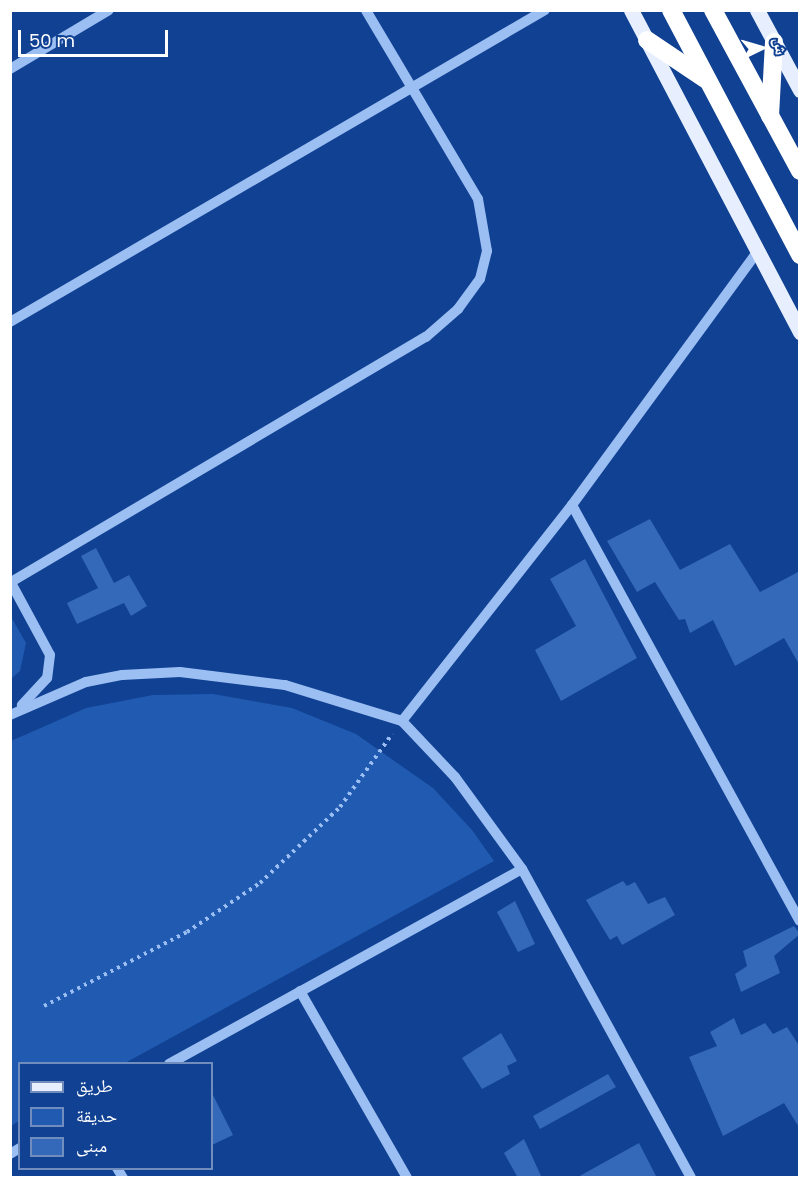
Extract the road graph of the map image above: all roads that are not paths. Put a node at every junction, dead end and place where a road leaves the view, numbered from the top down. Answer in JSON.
{"nodes":[{"id":1,"x":109,"y":10,"type":"edge"},
{"id":2,"x":366,"y":10,"type":"edge"},
{"id":3,"x":545,"y":10,"type":"edge"},
{"id":4,"x":631,"y":10,"type":"edge"},
{"id":5,"x":671,"y":10,"type":"edge"},
{"id":6,"x":713,"y":10,"type":"edge"},
{"id":7,"x":757,"y":10,"type":"edge"},
{"id":8,"x":647,"y":40,"type":"junction"},
{"id":9,"x":774,"y":42,"type":"junction"},
{"id":10,"x":10,"y":69,"type":"edge"},
{"id":11,"x":708,"y":82,"type":"junction"},
{"id":12,"x":409,"y":88,"type":"junction"},
{"id":13,"x":800,"y":90,"type":"edge"},
{"id":14,"x":770,"y":118,"type":"junction"},
{"id":15,"x":800,"y":171,"type":"edge"},
{"id":16,"x":758,"y":251,"type":"junction"},
{"id":17,"x":800,"y":255,"type":"edge"},
{"id":18,"x":10,"y":322,"type":"edge"},
{"id":19,"x":800,"y":332,"type":"edge"},
{"id":20,"x":572,"y":505,"type":"junction"},
{"id":21,"x":11,"y":582,"type":"edge"},
{"id":22,"x":11,"y":714,"type":"edge"},
{"id":23,"x":402,"y":721,"type":"junction"},
{"id":24,"x":522,"y":869,"type":"junction"},
{"id":25,"x":800,"y":921,"type":"edge"},
{"id":26,"x":300,"y":991,"type":"junction"},
{"id":27,"x":173,"y":1062,"type":"edge"},
{"id":28,"x":406,"y":1178,"type":"edge"},
{"id":29,"x":691,"y":1178,"type":"edge"}],
"edges":[{"from":1,"to":10,"type":"street"},
{"from":2,"to":12,"type":"street"},
{"from":3,"to":12,"type":"street"},
{"from":4,"to":8,"type":"main road"},
{"from":5,"to":11,"type":"highway"},
{"from":6,"to":14,"type":"highway"},
{"from":7,"to":9,"type":"main road"},
{"from":8,"to":11,"type":"highway"},
{"from":8,"to":16,"type":"main road"},
{"from":9,"to":13,"type":"main road"},
{"from":9,"to":14,"type":"highway"},
{"from":11,"to":17,"type":"highway"},
{"from":12,"to":18,"type":"street"},
{"from":12,"to":21,"type":"street"},
{"from":14,"to":15,"type":"highway"},
{"from":16,"to":19,"type":"main road"},
{"from":16,"to":20,"type":"street"},
{"from":20,"to":23,"type":"street"},
{"from":20,"to":25,"type":"street"},
{"from":21,"to":22,"type":"street"},
{"from":22,"to":23,"type":"street"},
{"from":23,"to":24,"type":"street"},
{"from":24,"to":26,"type":"street"},
{"from":24,"to":29,"type":"street"},
{"from":26,"to":27,"type":"street"},
{"from":26,"to":28,"type":"street"}]}
